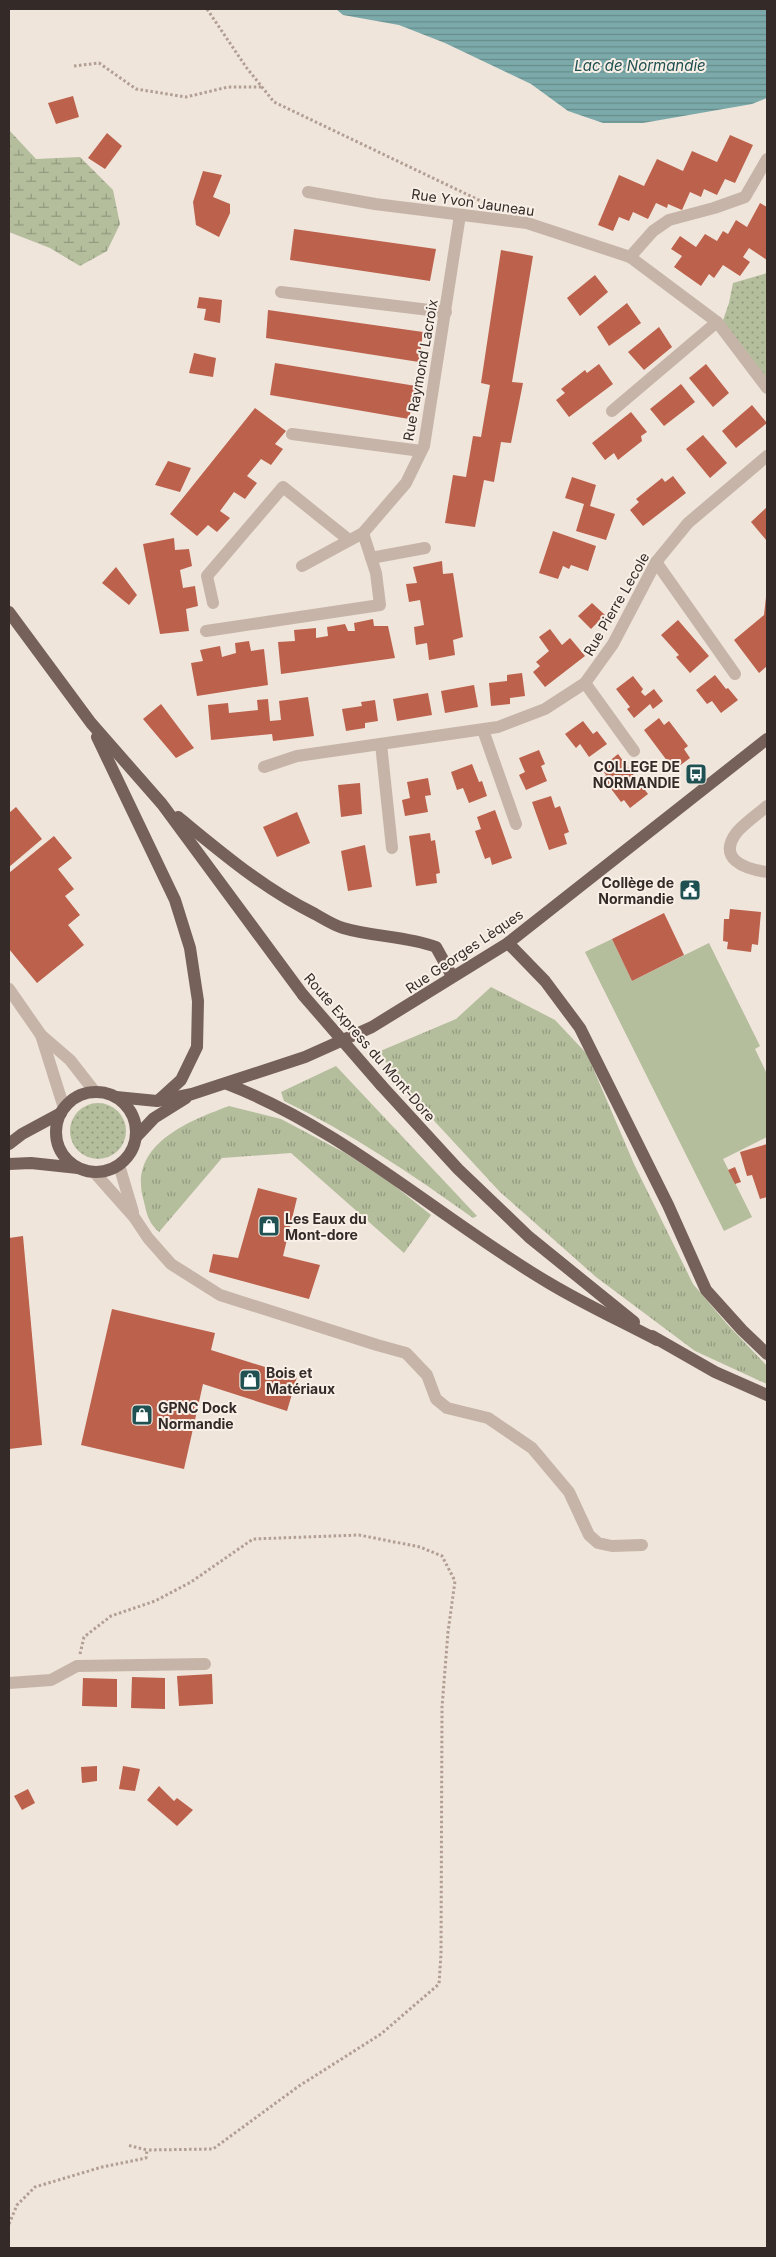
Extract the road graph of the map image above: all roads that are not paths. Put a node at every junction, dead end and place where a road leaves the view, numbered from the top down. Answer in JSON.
{"nodes":[{"id":1,"x":767,"y":159,"type":"edge"},
{"id":2,"x":308,"y":192,"type":"dead end"},
{"id":3,"x":460,"y":215,"type":"junction"},
{"id":4,"x":630,"y":257,"type":"junction"},
{"id":5,"x":282,"y":292,"type":"dead end"},
{"id":6,"x":446,"y":312,"type":"junction"},
{"id":7,"x":718,"y":322,"type":"junction"},
{"id":8,"x":767,"y":388,"type":"edge"},
{"id":9,"x":612,"y":412,"type":"dead end"},
{"id":10,"x":292,"y":434,"type":"dead end"},
{"id":11,"x":421,"y":451,"type":"junction"},
{"id":12,"x":767,"y":456,"type":"edge"},
{"id":13,"x":363,"y":533,"type":"junction"},
{"id":14,"x":349,"y":540,"type":"junction"},
{"id":15,"x":424,"y":548,"type":"dead end"},
{"id":16,"x":371,"y":558,"type":"junction"},
{"id":17,"x":656,"y":562,"type":"junction"},
{"id":18,"x":302,"y":566,"type":"dead end"},
{"id":19,"x":213,"y":603,"type":"dead end"},
{"id":20,"x":9,"y":612,"type":"edge"},
{"id":21,"x":206,"y":631,"type":"dead end"},
{"id":22,"x":735,"y":674,"type":"dead end"},
{"id":23,"x":585,"y":683,"type":"junction"},
{"id":24,"x":91,"y":723,"type":"junction"},
{"id":25,"x":482,"y":730,"type":"junction"},
{"id":26,"x":767,"y":739,"type":"edge"},
{"id":27,"x":381,"y":744,"type":"junction"},
{"id":28,"x":634,"y":751,"type":"dead end"},
{"id":29,"x":264,"y":767,"type":"dead end"},
{"id":30,"x":162,"y":804,"type":"junction"},
{"id":31,"x":767,"y":806,"type":"edge"},
{"id":32,"x":516,"y":824,"type":"dead end"},
{"id":33,"x":392,"y":848,"type":"dead end"},
{"id":34,"x":767,"y":872,"type":"edge"},
{"id":35,"x":508,"y":943,"type":"junction"},
{"id":36,"x":452,"y":976,"type":"junction"},
{"id":37,"x":9,"y":989,"type":"edge"},
{"id":38,"x":41,"y":1035,"type":"junction"},
{"id":39,"x":227,"y":1084,"type":"junction"},
{"id":40,"x":95,"y":1092,"type":"junction"},
{"id":41,"x":192,"y":1094,"type":"junction"},
{"id":42,"x":116,"y":1097,"type":"junction"},
{"id":43,"x":157,"y":1101,"type":"junction"},
{"id":44,"x":63,"y":1111,"type":"junction"},
{"id":45,"x":136,"y":1136,"type":"junction"},
{"id":46,"x":9,"y":1144,"type":"edge"},
{"id":47,"x":9,"y":1164,"type":"edge"},
{"id":48,"x":119,"y":1165,"type":"junction"},
{"id":49,"x":81,"y":1169,"type":"junction"},
{"id":50,"x":94,"y":1172,"type":"junction"},
{"id":51,"x":134,"y":1216,"type":"junction"},
{"id":52,"x":657,"y":1340,"type":"junction"},
{"id":53,"x":767,"y":1354,"type":"edge"},
{"id":54,"x":767,"y":1396,"type":"edge"},
{"id":55,"x":642,"y":1545,"type":"dead end"},
{"id":56,"x":206,"y":1664,"type":"dead end"},
{"id":57,"x":9,"y":1682,"type":"edge"}],
"edges":[{"from":1,"to":4,"type":"street"},
{"from":2,"to":3,"type":"street","name":"Rue Yvon Jauneau"},
{"from":3,"to":4,"type":"street","name":"Rue Yvon Jauneau"},
{"from":3,"to":6,"type":"street","name":"Rue Raymond Lacroix"},
{"from":4,"to":7,"type":"street","name":"Rue Yvon Jauneau"},
{"from":5,"to":6,"type":"street"},
{"from":6,"to":11,"type":"street","name":"Rue Raymond Lacroix"},
{"from":7,"to":8,"type":"street","name":"Rue Yvon Jauneau"},
{"from":7,"to":9,"type":"street"},
{"from":10,"to":11,"type":"street"},
{"from":11,"to":13,"type":"street","name":"Rue Raymond Lacroix"},
{"from":12,"to":17,"type":"street","name":"Rue Pierre Lecole"},
{"from":13,"to":14,"type":"street","name":"Rue Raymond Lacroix"},
{"from":13,"to":16,"type":"street"},
{"from":14,"to":18,"type":"street","name":"Rue Raymond Lacroix"},
{"from":14,"to":19,"type":"street"},
{"from":15,"to":16,"type":"street"},
{"from":16,"to":21,"type":"street"},
{"from":17,"to":22,"type":"street"},
{"from":17,"to":23,"type":"street","name":"Rue Pierre Lecole"},
{"from":20,"to":24,"type":"main road","name":"Route Express du Mont-Dore"},
{"from":23,"to":25,"type":"street","name":"Rue Pierre Lecole"},
{"from":23,"to":28,"type":"street"},
{"from":24,"to":30,"type":"main road","name":"Route Express du Mont-Dore"},
{"from":24,"to":43,"type":"main road"},
{"from":25,"to":27,"type":"street","name":"Rue Pierre Lecole"},
{"from":25,"to":32,"type":"street"},
{"from":26,"to":35,"type":"main road","name":"Rue Georges Lèques"},
{"from":27,"to":29,"type":"street","name":"Rue Pierre Lecole"},
{"from":27,"to":33,"type":"street"},
{"from":30,"to":36,"type":"main road"},
{"from":30,"to":52,"type":"main road","name":"Route Express du Mont-Dore","bridge":true},
{"from":31,"to":34,"type":"street"},
{"from":35,"to":36,"type":"main road","name":"Rue Georges Lèques"},
{"from":35,"to":53,"type":"main road"},
{"from":36,"to":39,"type":"main road","name":"Rue Georges Lèques"},
{"from":37,"to":38,"type":"street"},
{"from":38,"to":40,"type":"street"},
{"from":38,"to":44,"type":"street"},
{"from":39,"to":41,"type":"main road","name":"Rue Georges Lèques"},
{"from":39,"to":52,"type":"main road"},
{"from":40,"to":42,"type":"main road"},
{"from":40,"to":44,"type":"main road"},
{"from":41,"to":43,"type":"main road","name":"Rue Georges Lèques"},
{"from":41,"to":45,"type":"main road","name":"Rue Georges Lèques"},
{"from":42,"to":43,"type":"main road","name":"Rue Georges Lèques"},
{"from":42,"to":45,"type":"main road"},
{"from":44,"to":46,"type":"main road"},
{"from":44,"to":49,"type":"main road"},
{"from":45,"to":48,"type":"main road"},
{"from":47,"to":49,"type":"main road"},
{"from":48,"to":50,"type":"main road"},
{"from":48,"to":51,"type":"street"},
{"from":49,"to":50,"type":"main road"},
{"from":50,"to":51,"type":"street"},
{"from":51,"to":55,"type":"street"},
{"from":52,"to":54,"type":"main road","name":"Route Express du Mont-Dore"},
{"from":56,"to":57,"type":"street"}]}
